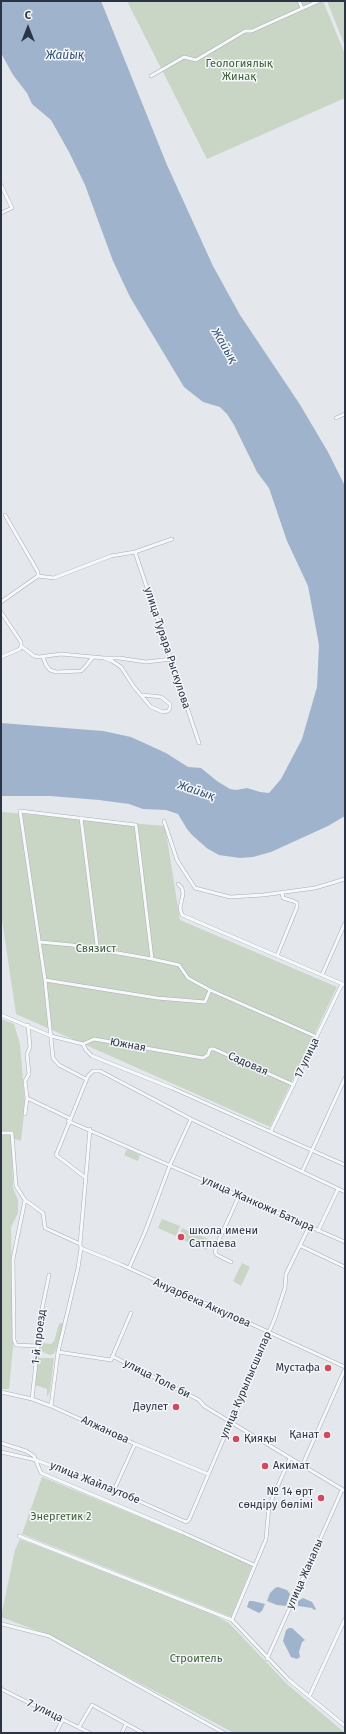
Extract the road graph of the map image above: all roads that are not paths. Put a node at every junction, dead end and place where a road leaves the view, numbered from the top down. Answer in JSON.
{"nodes":[{"id":1,"x":299,"y":1,"type":"edge"},
{"id":2,"x":319,"y":1,"type":"edge"},
{"id":3,"x":302,"y":8,"type":"junction"},
{"id":4,"x":151,"y":76,"type":"dead end"},
{"id":5,"x":1,"y":186,"type":"edge"},
{"id":6,"x":1,"y":213,"type":"edge"},
{"id":7,"x":345,"y":414,"type":"edge"},
{"id":8,"x":336,"y":418,"type":"dead end"},
{"id":9,"x":5,"y":515,"type":"dead end"},
{"id":10,"x":172,"y":539,"type":"dead end"},
{"id":11,"x":135,"y":552,"type":"junction"},
{"id":12,"x":38,"y":576,"type":"junction"},
{"id":13,"x":1,"y":602,"type":"edge"},
{"id":14,"x":1,"y":612,"type":"edge"},
{"id":15,"x":21,"y":644,"type":"junction"},
{"id":16,"x":1,"y":657,"type":"edge"},
{"id":17,"x":43,"y":657,"type":"junction"},
{"id":18,"x":94,"y":657,"type":"junction"},
{"id":19,"x":104,"y":658,"type":"junction"},
{"id":20,"x":172,"y":660,"type":"junction"},
{"id":21,"x":143,"y":695,"type":"junction"},
{"id":22,"x":199,"y":743,"type":"dead end"},
{"id":23,"x":81,"y":818,"type":"junction"},
{"id":24,"x":164,"y":821,"type":"dead end"},
{"id":25,"x":345,"y":879,"type":"edge"},
{"id":26,"x":178,"y":884,"type":"dead end"},
{"id":27,"x":282,"y":892,"type":"junction"},
{"id":28,"x":345,"y":923,"type":"edge"},
{"id":29,"x":40,"y":942,"type":"junction"},
{"id":30,"x":95,"y":950,"type":"junction"},
{"id":31,"x":277,"y":956,"type":"junction"},
{"id":32,"x":152,"y":959,"type":"junction"},
{"id":33,"x":322,"y":975,"type":"junction"},
{"id":34,"x":45,"y":980,"type":"junction"},
{"id":35,"x":344,"y":984,"type":"edge"},
{"id":36,"x":210,"y":990,"type":"junction"},
{"id":37,"x":1,"y":1016,"type":"edge"},
{"id":38,"x":28,"y":1026,"type":"junction"},
{"id":39,"x":51,"y":1036,"type":"junction"},
{"id":40,"x":317,"y":1037,"type":"junction"},
{"id":41,"x":83,"y":1044,"type":"junction"},
{"id":42,"x":206,"y":1057,"type":"joint"},
{"id":43,"x":87,"y":1078,"type":"junction"},
{"id":44,"x":345,"y":1078,"type":"edge"},
{"id":45,"x":294,"y":1085,"type":"junction"},
{"id":46,"x":27,"y":1098,"type":"junction"},
{"id":47,"x":25,"y":1114,"type":"dead end"},
{"id":48,"x":191,"y":1119,"type":"junction"},
{"id":49,"x":69,"y":1120,"type":"junction"},
{"id":50,"x":90,"y":1129,"type":"junction"},
{"id":51,"x":271,"y":1132,"type":"junction"},
{"id":52,"x":1,"y":1133,"type":"edge"},
{"id":53,"x":312,"y":1149,"type":"junction"},
{"id":54,"x":170,"y":1165,"type":"junction"},
{"id":55,"x":345,"y":1165,"type":"edge"},
{"id":56,"x":302,"y":1172,"type":"junction"},
{"id":57,"x":86,"y":1178,"type":"junction"},
{"id":58,"x":338,"y":1189,"type":"junction"},
{"id":59,"x":345,"y":1192,"type":"edge"},
{"id":60,"x":239,"y":1196,"type":"junction"},
{"id":61,"x":25,"y":1200,"type":"junction"},
{"id":62,"x":309,"y":1227,"type":"junction"},
{"id":63,"x":318,"y":1231,"type":"junction"},
{"id":64,"x":345,"y":1242,"type":"edge"},
{"id":65,"x":80,"y":1244,"type":"junction"},
{"id":66,"x":301,"y":1246,"type":"junction"},
{"id":67,"x":81,"y":1248,"type":"junction"},
{"id":68,"x":231,"y":1262,"type":"dead end"},
{"id":69,"x":345,"y":1267,"type":"edge"},
{"id":70,"x":129,"y":1268,"type":"junction"},
{"id":71,"x":49,"y":1275,"type":"dead end"},
{"id":72,"x":131,"y":1313,"type":"dead end"},
{"id":73,"x":269,"y":1333,"type":"junction"},
{"id":74,"x":38,"y":1346,"type":"junction"},
{"id":75,"x":58,"y":1352,"type":"junction"},
{"id":76,"x":112,"y":1356,"type":"junction"},
{"id":77,"x":345,"y":1368,"type":"edge"},
{"id":78,"x":1,"y":1392,"type":"edge"},
{"id":79,"x":32,"y":1399,"type":"junction"},
{"id":80,"x":51,"y":1406,"type":"junction"},
{"id":81,"x":231,"y":1422,"type":"junction"},
{"id":82,"x":1,"y":1443,"type":"edge"},
{"id":83,"x":135,"y":1444,"type":"junction"},
{"id":84,"x":1,"y":1452,"type":"edge"},
{"id":85,"x":290,"y":1458,"type":"junction"},
{"id":86,"x":36,"y":1460,"type":"junction"},
{"id":87,"x":302,"y":1466,"type":"junction"},
{"id":88,"x":208,"y":1474,"type":"junction"},
{"id":89,"x":114,"y":1490,"type":"junction"},
{"id":90,"x":344,"y":1490,"type":"edge"},
{"id":91,"x":186,"y":1522,"type":"joint"},
{"id":92,"x":19,"y":1536,"type":"dead end"},
{"id":93,"x":254,"y":1565,"type":"junction"},
{"id":94,"x":345,"y":1619,"type":"edge"},
{"id":95,"x":232,"y":1620,"type":"junction"},
{"id":96,"x":2,"y":1624,"type":"edge"},
{"id":97,"x":267,"y":1659,"type":"junction"},
{"id":98,"x":1,"y":1689,"type":"edge"},
{"id":99,"x":309,"y":1697,"type":"junction"},
{"id":100,"x":63,"y":1719,"type":"junction"},
{"id":101,"x":126,"y":1724,"type":"junction"},
{"id":102,"x":345,"y":1726,"type":"edge"},
{"id":103,"x":79,"y":1727,"type":"junction"},
{"id":104,"x":217,"y":1729,"type":"junction"},
{"id":105,"x":56,"y":1733,"type":"edge"},
{"id":106,"x":90,"y":1733,"type":"edge"},
{"id":107,"x":122,"y":1733,"type":"edge"},
{"id":108,"x":143,"y":1733,"type":"edge"},
{"id":109,"x":215,"y":1733,"type":"edge"},
{"id":110,"x":224,"y":1733,"type":"edge"}],
"edges":[{"from":1,"to":3,"type":"street"},
{"from":2,"to":3,"type":"street"},
{"from":3,"to":4,"type":"street"},
{"from":5,"to":6,"type":"street"},
{"from":7,"to":8,"type":"street"},
{"from":9,"to":12,"type":"street"},
{"from":10,"to":11,"type":"street"},
{"from":11,"to":12,"type":"street"},
{"from":11,"to":20,"type":"street","name":"улица Турара Рыскулова"},
{"from":12,"to":13,"type":"street"},
{"from":14,"to":15,"type":"street"},
{"from":15,"to":16,"type":"street"},
{"from":15,"to":17,"type":"street"},
{"from":17,"to":18,"type":"street"},
{"from":17,"to":18,"type":"street"},
{"from":18,"to":19,"type":"street"},
{"from":19,"to":20,"type":"street"},
{"from":19,"to":21,"type":"street"},
{"from":20,"to":22,"type":"street","name":"улица Турара Рыскулова"},
{"from":21,"to":21,"type":"street"},
{"from":23,"to":29,"type":"street"},
{"from":23,"to":30,"type":"street"},
{"from":23,"to":32,"type":"street"},
{"from":24,"to":27,"type":"street"},
{"from":25,"to":27,"type":"street"},
{"from":26,"to":31,"type":"street"},
{"from":27,"to":31,"type":"street"},
{"from":28,"to":33,"type":"street"},
{"from":29,"to":30,"type":"street"},
{"from":29,"to":34,"type":"street"},
{"from":30,"to":32,"type":"street"},
{"from":31,"to":33,"type":"street"},
{"from":32,"to":36,"type":"street"},
{"from":33,"to":35,"type":"street"},
{"from":34,"to":36,"type":"street"},
{"from":34,"to":39,"type":"street"},
{"from":35,"to":40,"type":"street","name":"17 улица"},
{"from":36,"to":40,"type":"street"},
{"from":37,"to":38,"type":"street","name":"Южная"},
{"from":38,"to":39,"type":"street","name":"Южная"},
{"from":38,"to":46,"type":"street"},
{"from":39,"to":41,"type":"street","name":"Южная"},
{"from":39,"to":43,"type":"street"},
{"from":40,"to":45,"type":"street","name":"17 улица"},
{"from":41,"to":42,"type":"street","name":"Южная"},
{"from":41,"to":51,"type":"street"},
{"from":42,"to":45,"type":"street","name":"Садовая"},
{"from":43,"to":48,"type":"street"},
{"from":43,"to":49,"type":"street"},
{"from":44,"to":53,"type":"street"},
{"from":45,"to":51,"type":"street","name":"17 улица"},
{"from":46,"to":47,"type":"street"},
{"from":46,"to":49,"type":"street","name":"улица Жанкожи Батыра"},
{"from":48,"to":54,"type":"street"},
{"from":48,"to":56,"type":"street"},
{"from":49,"to":50,"type":"street","name":"улица Жанкожи Батыра"},
{"from":49,"to":57,"type":"street"},
{"from":50,"to":54,"type":"street","name":"улица Жанкожи Батыра"},
{"from":50,"to":57,"type":"street"},
{"from":51,"to":53,"type":"street"},
{"from":52,"to":61,"type":"street"},
{"from":53,"to":55,"type":"street"},
{"from":53,"to":56,"type":"street"},
{"from":54,"to":60,"type":"street","name":"улица Жанкожи Батыра"},
{"from":54,"to":70,"type":"street"},
{"from":56,"to":58,"type":"street"},
{"from":57,"to":65,"type":"street"},
{"from":58,"to":59,"type":"street"},
{"from":58,"to":63,"type":"street"},
{"from":60,"to":62,"type":"street","name":"улица Жанкожи Батыра"},
{"from":60,"to":68,"type":"street"},
{"from":61,"to":65,"type":"street"},
{"from":61,"to":74,"type":"street"},
{"from":62,"to":63,"type":"street","name":"улица Жанкожи Батыра"},
{"from":62,"to":66,"type":"street","name":"улица Курылысшылар"},
{"from":63,"to":64,"type":"street","name":"улица Жанкожи Батыра"},
{"from":65,"to":67,"type":"street"},
{"from":66,"to":69,"type":"street"},
{"from":66,"to":73,"type":"street","name":"улица Курылысшылар"},
{"from":67,"to":70,"type":"street","name":"Ануарбека Аккулова"},
{"from":67,"to":75,"type":"street"},
{"from":70,"to":73,"type":"street","name":"Ануарбека Аккулова"},
{"from":71,"to":74,"type":"street","name":"1-й проезд"},
{"from":72,"to":76,"type":"street"},
{"from":73,"to":77,"type":"street","name":"Ануарбека Аккулова"},
{"from":73,"to":81,"type":"street","name":"улица Курылысшылар"},
{"from":74,"to":79,"type":"street","name":"1-й проезд"},
{"from":75,"to":76,"type":"street"},
{"from":75,"to":80,"type":"street"},
{"from":76,"to":81,"type":"street","name":"улица Толе би"},
{"from":77,"to":87,"type":"street"},
{"from":78,"to":79,"type":"street","name":"Алжанова"},
{"from":79,"to":80,"type":"street","name":"Алжанова"},
{"from":80,"to":83,"type":"street","name":"Алжанова"},
{"from":81,"to":85,"type":"street","name":"улица Толе би"},
{"from":81,"to":88,"type":"street","name":"улица Курылысшылар"},
{"from":82,"to":86,"type":"street"},
{"from":83,"to":88,"type":"street","name":"Алжанова"},
{"from":83,"to":89,"type":"street"},
{"from":84,"to":86,"type":"street","name":"улица Жайлаутобе"},
{"from":85,"to":87,"type":"street","name":"улица Толе би"},
{"from":85,"to":93,"type":"street"},
{"from":86,"to":89,"type":"street","name":"улица Жайлаутобе"},
{"from":86,"to":93,"type":"street"},
{"from":87,"to":90,"type":"street","name":"улица Толе би"},
{"from":88,"to":91,"type":"street","name":"улица Курылысшылар"},
{"from":89,"to":91,"type":"street","name":"улица Жайлаутобе"},
{"from":90,"to":97,"type":"street","name":"улица Жаналы"},
{"from":92,"to":95,"type":"street"},
{"from":93,"to":95,"type":"street"},
{"from":94,"to":99,"type":"street"},
{"from":95,"to":97,"type":"street"},
{"from":96,"to":104,"type":"street"},
{"from":97,"to":99,"type":"street"},
{"from":98,"to":100,"type":"street","name":"7 улица"},
{"from":99,"to":102,"type":"street"},
{"from":100,"to":103,"type":"street","name":"7 улица"},
{"from":100,"to":105,"type":"street"},
{"from":101,"to":103,"type":"street"},
{"from":101,"to":107,"type":"street"},
{"from":101,"to":108,"type":"street"},
{"from":103,"to":106,"type":"street","name":"7 улица"},
{"from":104,"to":109,"type":"street"},
{"from":104,"to":110,"type":"street"}]}
